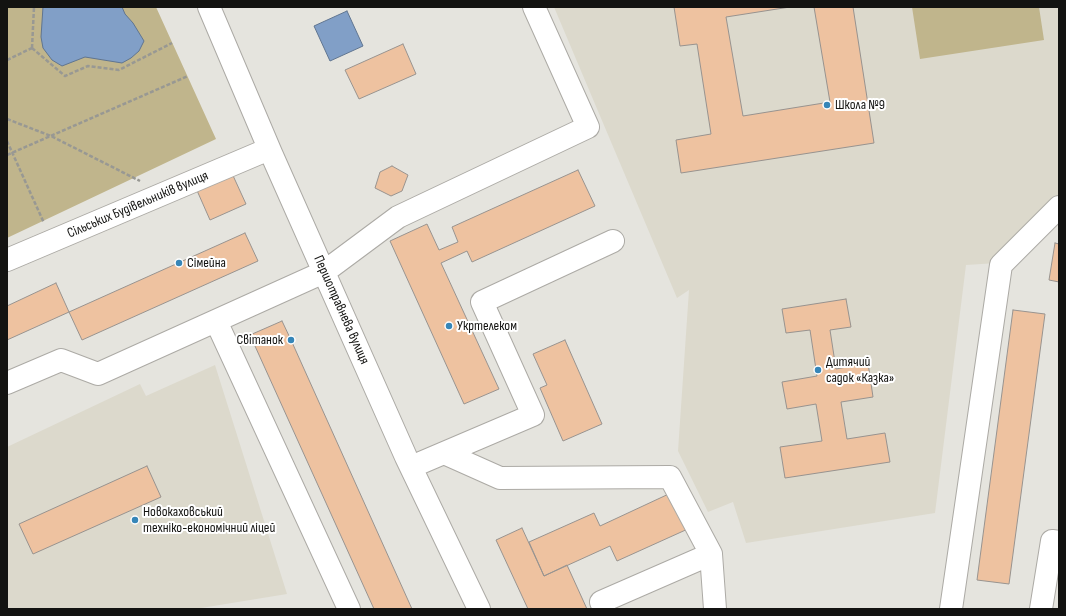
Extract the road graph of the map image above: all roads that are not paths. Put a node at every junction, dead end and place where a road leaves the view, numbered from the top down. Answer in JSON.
{"nodes":[{"id":1,"x":209,"y":7,"type":"edge"},
{"id":2,"x":534,"y":7,"type":"edge"},
{"id":3,"x":269,"y":149,"type":"junction"},
{"id":4,"x":1059,"y":208,"type":"edge"},
{"id":5,"x":613,"y":241,"type":"dead end"},
{"id":6,"x":7,"y":260,"type":"edge"},
{"id":7,"x":324,"y":272,"type":"junction"},
{"id":8,"x":216,"y":321,"type":"junction"},
{"id":9,"x":7,"y":384,"type":"edge"},
{"id":10,"x":444,"y":453,"type":"junction"},
{"id":11,"x":411,"y":467,"type":"junction"},
{"id":12,"x":1059,"y":542,"type":"edge"},
{"id":13,"x":711,"y":554,"type":"junction"},
{"id":14,"x":349,"y":609,"type":"edge"},
{"id":15,"x":479,"y":609,"type":"edge"},
{"id":16,"x":604,"y":609,"type":"edge"},
{"id":17,"x":715,"y":609,"type":"edge"},
{"id":18,"x":951,"y":609,"type":"edge"},
{"id":19,"x":1041,"y":609,"type":"edge"}],
"edges":[{"from":1,"to":3,"type":"street","name":"Першотравнева вулиця"},
{"from":2,"to":7,"type":"street"},
{"from":3,"to":6,"type":"street","name":"Сільських Будівельників вулиця"},
{"from":3,"to":7,"type":"street","name":"Першотравнева вулиця"},
{"from":4,"to":18,"type":"street"},
{"from":5,"to":10,"type":"street"},
{"from":7,"to":8,"type":"street"},
{"from":7,"to":11,"type":"street","name":"Першотравнева вулиця"},
{"from":8,"to":9,"type":"street"},
{"from":8,"to":14,"type":"street"},
{"from":10,"to":11,"type":"street"},
{"from":10,"to":13,"type":"street"},
{"from":11,"to":15,"type":"street","name":"Першотравнева вулиця"},
{"from":12,"to":19,"type":"street"},
{"from":13,"to":16,"type":"street"},
{"from":13,"to":17,"type":"street"}]}
